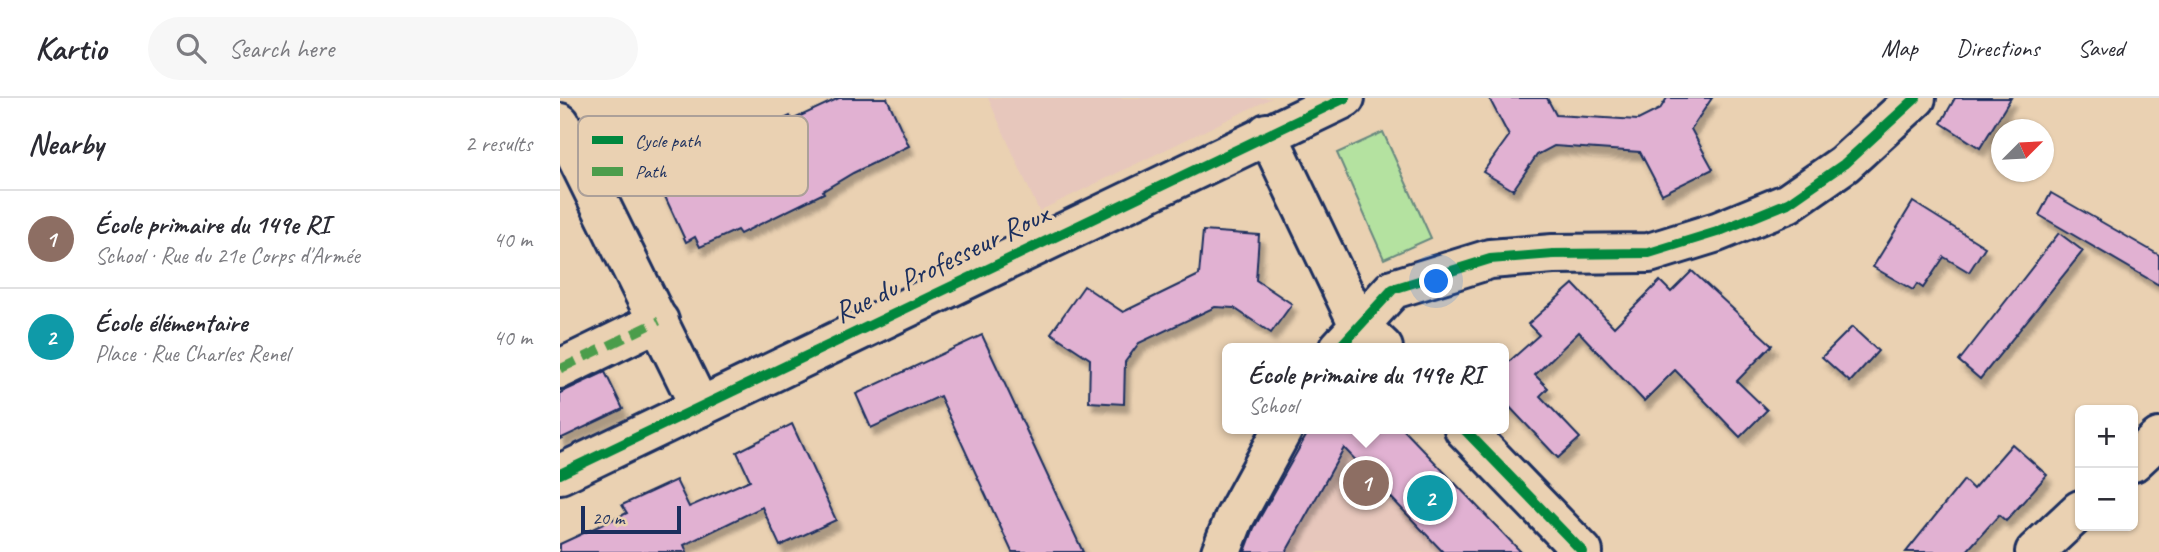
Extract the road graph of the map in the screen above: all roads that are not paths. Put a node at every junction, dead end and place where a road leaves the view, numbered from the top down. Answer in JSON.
{"nodes":[{"id":1,"x":1345,"y":98,"type":"edge"},
{"id":2,"x":1916,"y":98,"type":"edge"},
{"id":3,"x":560,"y":122,"type":"edge"},
{"id":4,"x":1267,"y":133,"type":"junction"},
{"id":5,"x":578,"y":158,"type":"edge"},
{"id":6,"x":597,"y":196,"type":"edge"},
{"id":7,"x":659,"y":321,"type":"junction"},
{"id":8,"x":1360,"y":340,"type":"edge"},
{"id":9,"x":560,"y":369,"type":"edge"},
{"id":10,"x":700,"y":407,"type":"junction"},
{"id":11,"x":1280,"y":434,"type":"edge"},
{"id":12,"x":1469,"y":434,"type":"edge"},
{"id":13,"x":2159,"y":438,"type":"edge"},
{"id":14,"x":2138,"y":457,"type":"edge"},
{"id":15,"x":560,"y":474,"type":"edge"},
{"id":16,"x":2075,"y":515,"type":"edge"},
{"id":17,"x":1221,"y":552,"type":"edge"},
{"id":18,"x":1583,"y":552,"type":"edge"},
{"id":19,"x":2035,"y":552,"type":"edge"}],
"edges":[{"from":1,"to":4,"type":"street","name":"Rue du Professeur Roux"},
{"from":2,"to":8,"type":"street"},
{"from":3,"to":5,"type":"street"},
{"from":4,"to":8,"type":"street"},
{"from":4,"to":10,"type":"street","name":"Rue du Professeur Roux"},
{"from":6,"to":7,"type":"street"},
{"from":7,"to":9,"type":"street"},
{"from":7,"to":10,"type":"street"},
{"from":10,"to":15,"type":"street","name":"Rue du Professeur Roux"},
{"from":11,"to":17,"type":"street"},
{"from":12,"to":18,"type":"street"},
{"from":13,"to":14,"type":"street"},
{"from":16,"to":19,"type":"street"}]}
